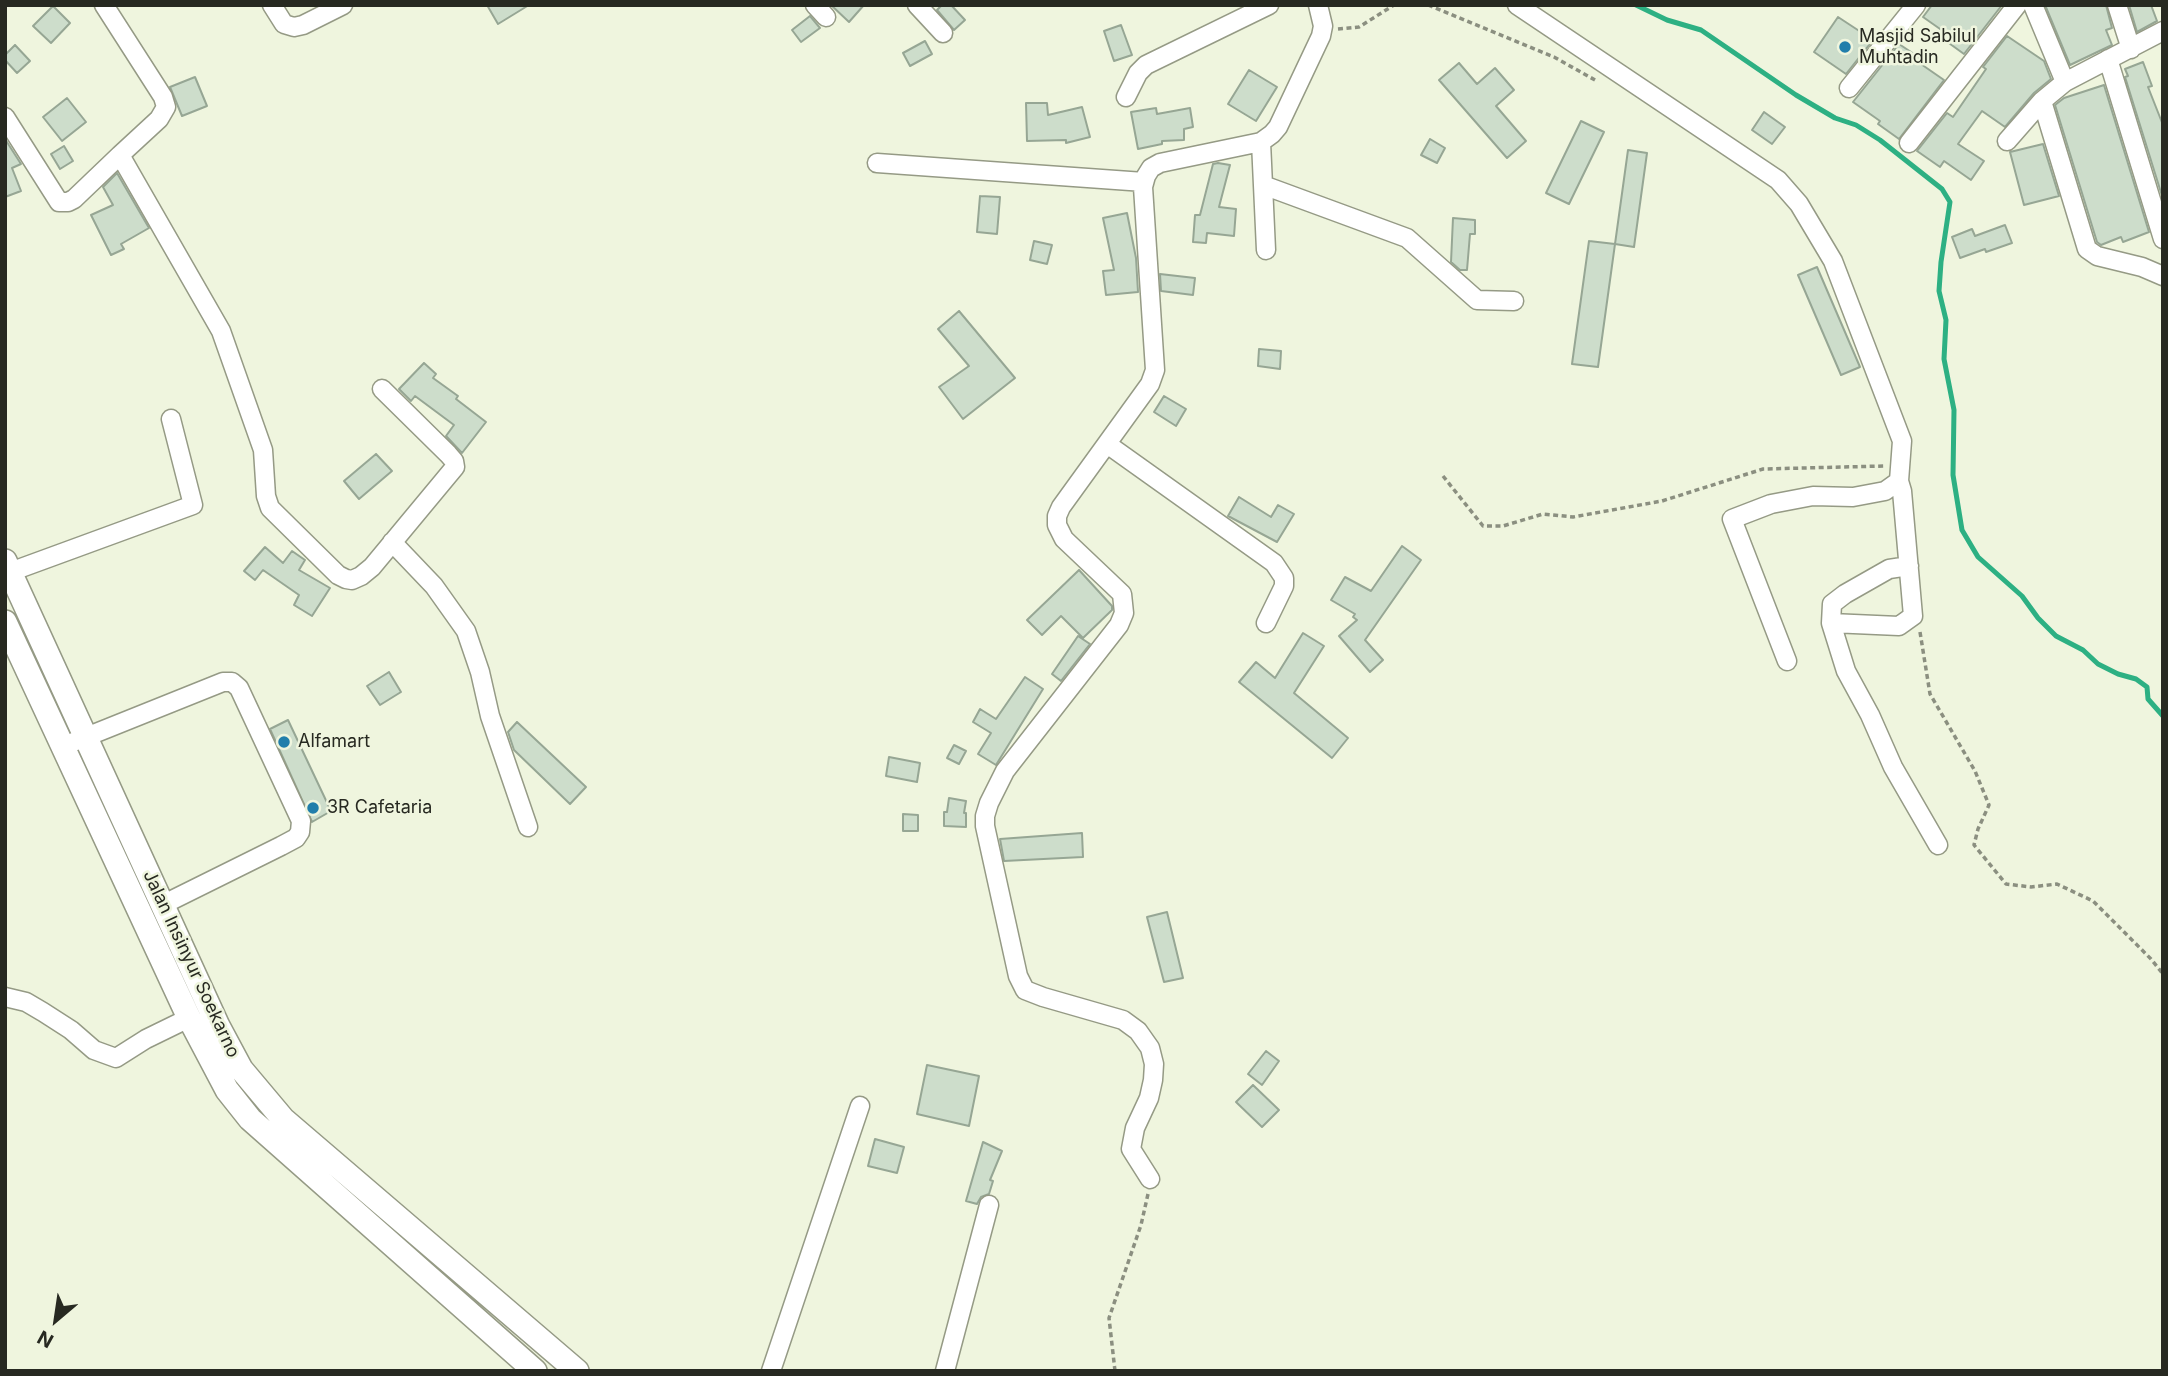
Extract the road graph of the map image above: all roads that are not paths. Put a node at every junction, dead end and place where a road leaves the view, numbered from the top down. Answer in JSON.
{"nodes":[{"id":1,"x":104,"y":5,"type":"edge"},
{"id":2,"x":272,"y":5,"type":"edge"},
{"id":3,"x":342,"y":5,"type":"edge"},
{"id":4,"x":917,"y":5,"type":"edge"},
{"id":5,"x":1269,"y":5,"type":"edge"},
{"id":6,"x":1318,"y":5,"type":"edge"},
{"id":7,"x":1517,"y":5,"type":"edge"},
{"id":8,"x":1916,"y":5,"type":"edge"},
{"id":9,"x":2017,"y":5,"type":"edge"},
{"id":10,"x":2034,"y":5,"type":"edge"},
{"id":11,"x":2117,"y":5,"type":"edge"},
{"id":12,"x":2163,"y":31,"type":"edge"},
{"id":13,"x":943,"y":33,"type":"dead end"},
{"id":14,"x":2131,"y":49,"type":"junction"},
{"id":15,"x":2108,"y":59,"type":"junction"},
{"id":16,"x":2065,"y":82,"type":"junction"},
{"id":17,"x":1849,"y":88,"type":"dead end"},
{"id":18,"x":1126,"y":97,"type":"dead end"},
{"id":19,"x":2042,"y":102,"type":"junction"},
{"id":20,"x":5,"y":117,"type":"edge"},
{"id":21,"x":2007,"y":141,"type":"dead end"},
{"id":22,"x":1261,"y":142,"type":"junction"},
{"id":23,"x":1909,"y":142,"type":"dead end"},
{"id":24,"x":120,"y":155,"type":"junction"},
{"id":25,"x":877,"y":163,"type":"dead end"},
{"id":26,"x":1144,"y":181,"type":"junction"},
{"id":27,"x":1263,"y":185,"type":"junction"},
{"id":28,"x":2163,"y":239,"type":"edge"},
{"id":29,"x":1266,"y":250,"type":"dead end"},
{"id":30,"x":2163,"y":276,"type":"edge"},
{"id":31,"x":1514,"y":300,"type":"dead end"},
{"id":32,"x":382,"y":389,"type":"dead end"},
{"id":33,"x":171,"y":419,"type":"dead end"},
{"id":34,"x":1107,"y":444,"type":"junction"},
{"id":35,"x":1895,"y":473,"type":"junction"},
{"id":36,"x":392,"y":542,"type":"junction"},
{"id":37,"x":1909,"y":566,"type":"junction"},
{"id":38,"x":8,"y":567,"type":"edge"},
{"id":39,"x":5,"y":622,"type":"edge"},
{"id":40,"x":1265,"y":623,"type":"dead end"},
{"id":41,"x":1830,"y":623,"type":"junction"},
{"id":42,"x":1787,"y":661,"type":"dead end"},
{"id":43,"x":86,"y":738,"type":"junction"},
{"id":44,"x":61,"y":747,"type":"junction"},
{"id":45,"x":528,"y":827,"type":"dead end"},
{"id":46,"x":1938,"y":845,"type":"dead end"},
{"id":47,"x":162,"y":905,"type":"junction"},
{"id":48,"x":5,"y":997,"type":"edge"},
{"id":49,"x":189,"y":1018,"type":"junction"},
{"id":50,"x":860,"y":1106,"type":"dead end"},
{"id":51,"x":1150,"y":1179,"type":"road end"},
{"id":52,"x":989,"y":1205,"type":"dead end"},
{"id":53,"x":478,"y":1286,"type":"junction"},
{"id":54,"x":457,"y":1303,"type":"junction"},
{"id":55,"x":535,"y":1371,"type":"edge"},
{"id":56,"x":577,"y":1371,"type":"edge"},
{"id":57,"x":771,"y":1371,"type":"edge"},
{"id":58,"x":945,"y":1371,"type":"edge"}],
"edges":[{"from":1,"to":24,"type":"street"},
{"from":2,"to":3,"type":"street"},
{"from":4,"to":13,"type":"street"},
{"from":5,"to":18,"type":"street"},
{"from":6,"to":22,"type":"street"},
{"from":7,"to":35,"type":"street"},
{"from":8,"to":17,"type":"street"},
{"from":9,"to":23,"type":"street"},
{"from":10,"to":16,"type":"street"},
{"from":11,"to":14,"type":"street"},
{"from":12,"to":14,"type":"street"},
{"from":14,"to":15,"type":"street"},
{"from":15,"to":16,"type":"street"},
{"from":15,"to":28,"type":"street"},
{"from":16,"to":19,"type":"street"},
{"from":19,"to":21,"type":"street"},
{"from":19,"to":30,"type":"street"},
{"from":20,"to":24,"type":"street"},
{"from":22,"to":26,"type":"street"},
{"from":22,"to":27,"type":"street"},
{"from":24,"to":36,"type":"street"},
{"from":25,"to":26,"type":"street"},
{"from":26,"to":34,"type":"street"},
{"from":27,"to":29,"type":"street"},
{"from":27,"to":31,"type":"street"},
{"from":32,"to":36,"type":"street"},
{"from":33,"to":38,"type":"street"},
{"from":34,"to":40,"type":"street"},
{"from":34,"to":51,"type":"street"},
{"from":35,"to":37,"type":"street"},
{"from":35,"to":42,"type":"street"},
{"from":36,"to":45,"type":"street"},
{"from":37,"to":41,"type":"street"},
{"from":37,"to":41,"type":"street"},
{"from":38,"to":43,"type":"main road","name":"Jalan Insinyur Soekarno"},
{"from":39,"to":44,"type":"main road","name":"Jalan Insinyur Soekarno"},
{"from":41,"to":46,"type":"street"},
{"from":43,"to":44,"type":"street"},
{"from":43,"to":47,"type":"main road","name":"Jalan Insinyur Soekarno"},
{"from":43,"to":47,"type":"street"},
{"from":44,"to":49,"type":"main road","name":"Jalan Insinyur Soekarno"},
{"from":47,"to":53,"type":"main road","name":"Jalan Insinyur Soekarno"},
{"from":48,"to":49,"type":"street"},
{"from":49,"to":54,"type":"main road","name":"Jalan Insinyur Soekarno"},
{"from":50,"to":57,"type":"street"},
{"from":52,"to":58,"type":"street"},
{"from":53,"to":54,"type":"main road"},
{"from":53,"to":56,"type":"main road","name":"Jalan Insinyur Soekarno"},
{"from":54,"to":55,"type":"main road","name":"Jalan Insinyur Soekarno"}]}
